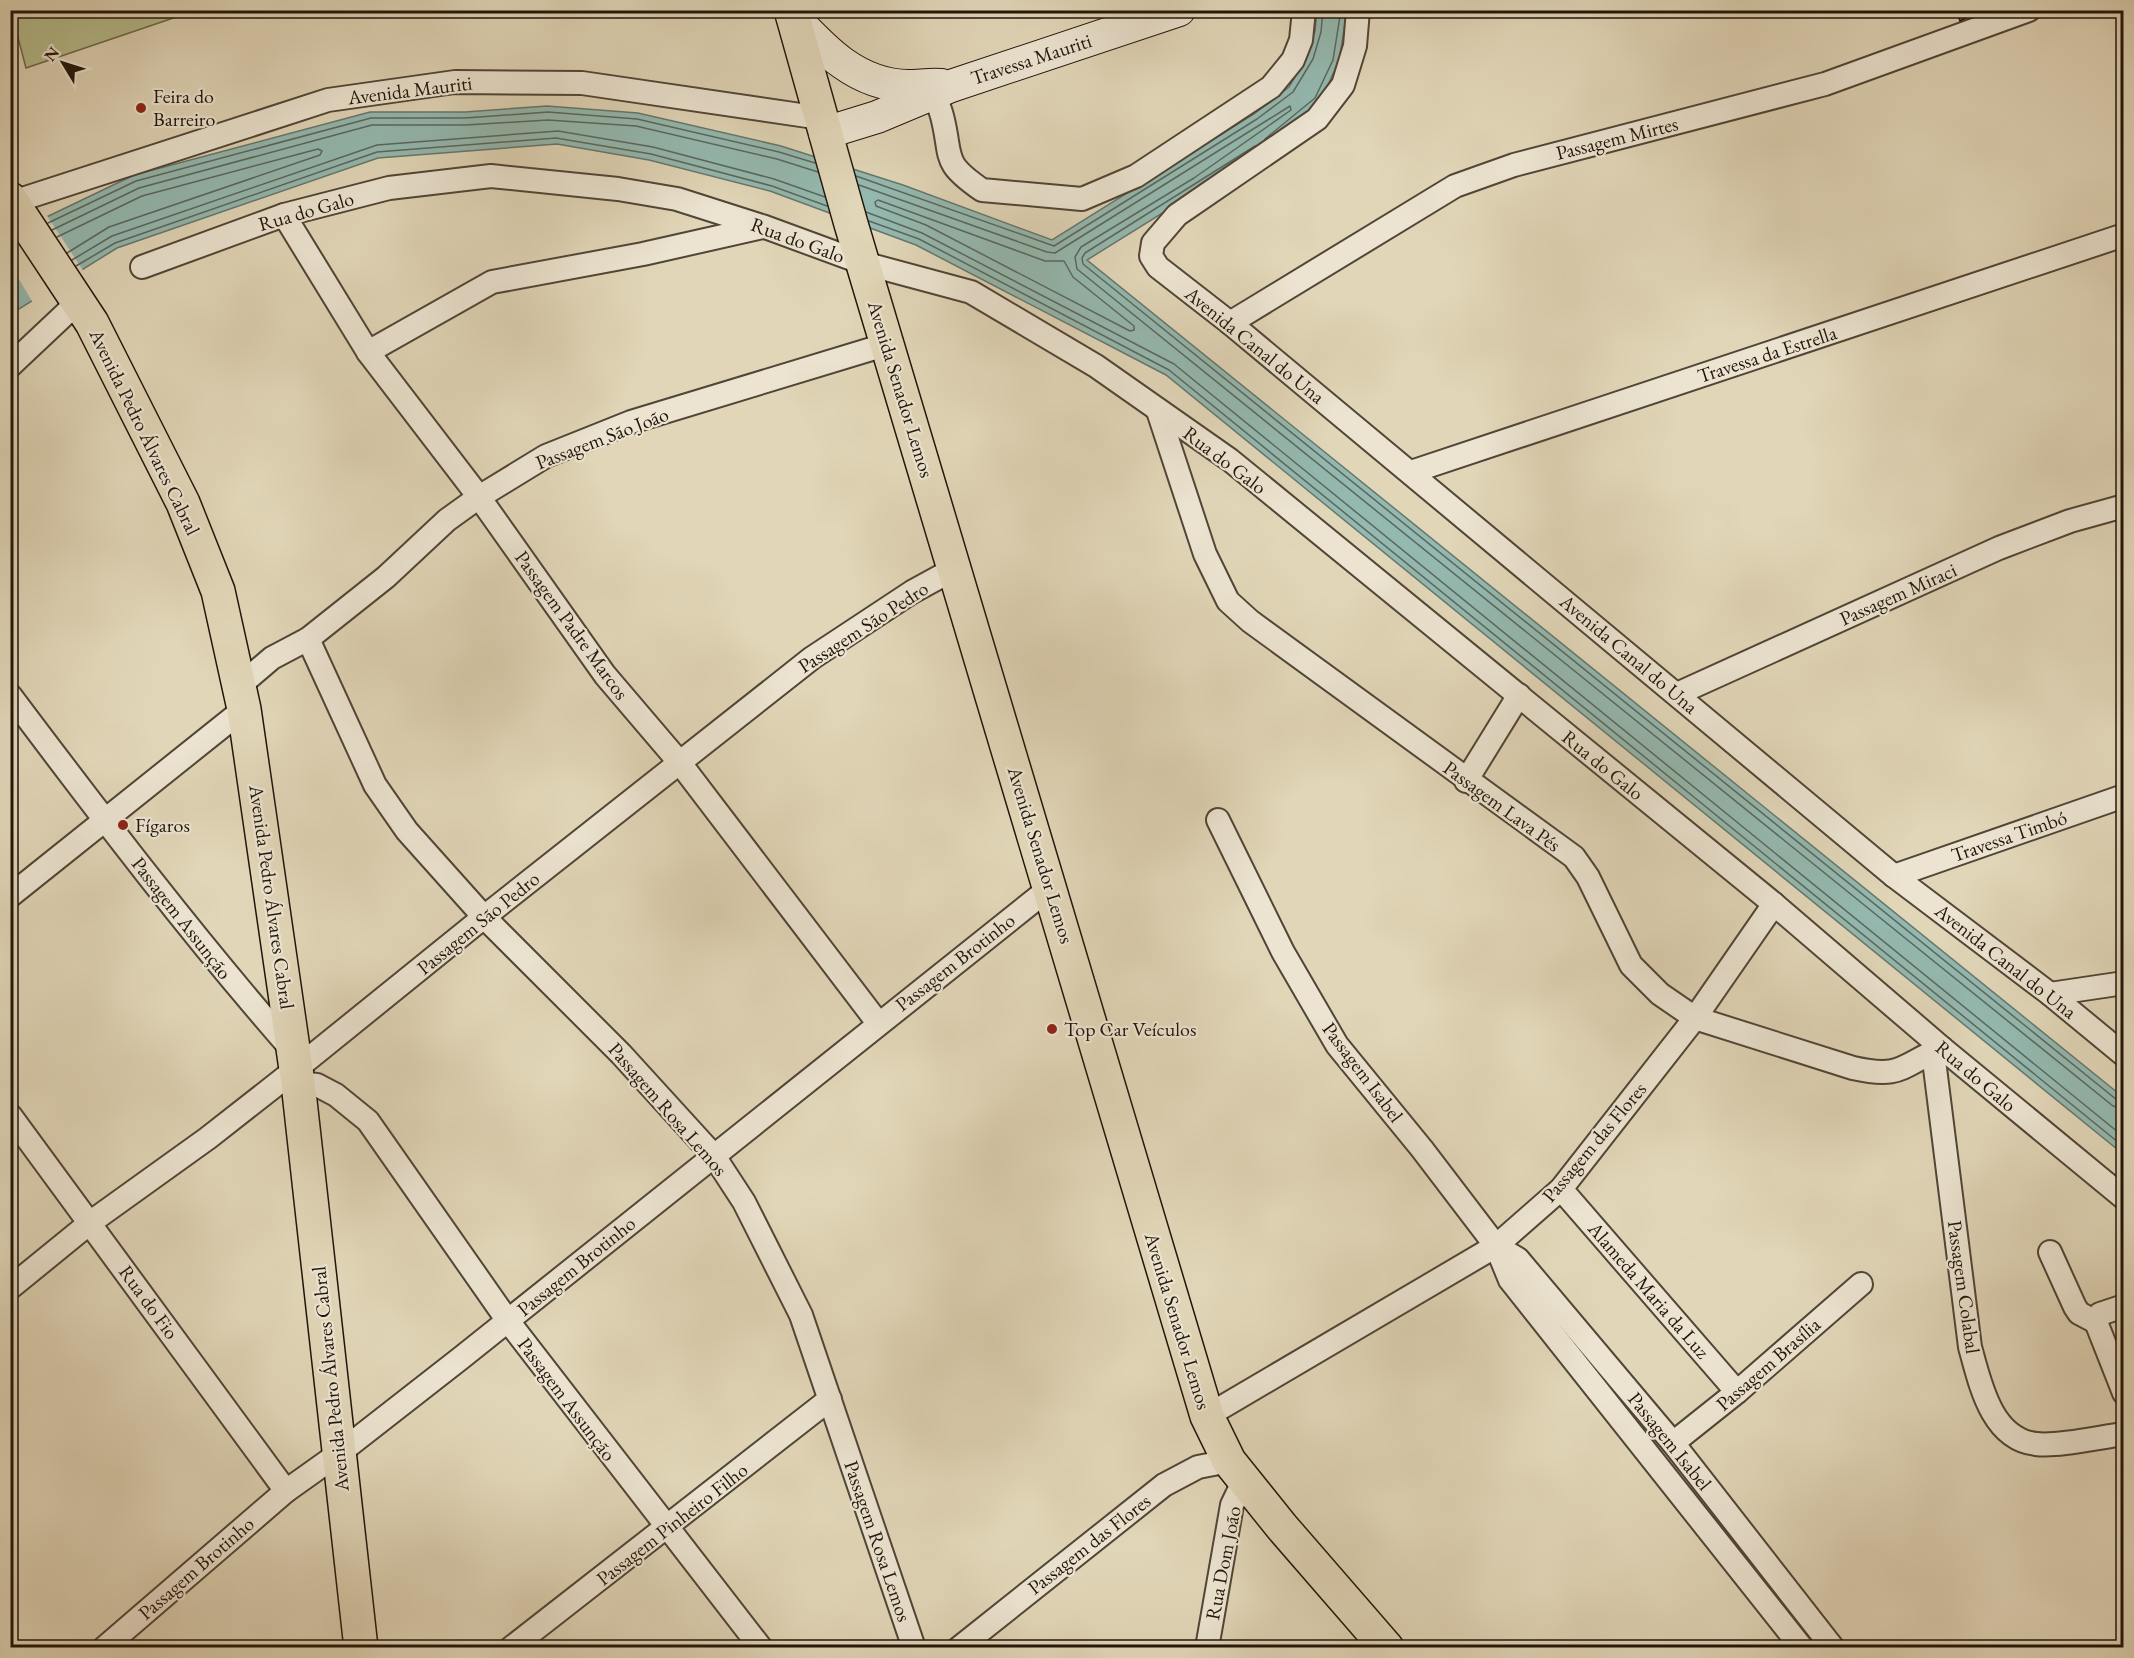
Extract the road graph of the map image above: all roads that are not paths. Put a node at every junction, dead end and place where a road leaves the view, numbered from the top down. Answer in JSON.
{"nodes":[{"id":1,"x":1179,"y":10,"type":"edge"},
{"id":2,"x":1304,"y":10,"type":"edge"},
{"id":3,"x":1358,"y":10,"type":"edge"},
{"id":4,"x":2029,"y":10,"type":"edge"},
{"id":5,"x":791,"y":13,"type":"edge"},
{"id":6,"x":1148,"y":15,"type":"edge"},
{"id":7,"x":939,"y":88,"type":"junction"},
{"id":8,"x":825,"y":133,"type":"junction"},
{"id":9,"x":14,"y":204,"type":"edge"},
{"id":10,"x":284,"y":215,"type":"junction"},
{"id":11,"x":765,"y":227,"type":"junction"},
{"id":12,"x":2124,"y":235,"type":"edge"},
{"id":13,"x":863,"y":263,"type":"junction"},
{"id":14,"x":142,"y":267,"type":"dead end"},
{"id":15,"x":77,"y":297,"type":"junction"},
{"id":16,"x":1230,"y":323,"type":"junction"},
{"id":17,"x":888,"y":344,"type":"junction"},
{"id":18,"x":368,"y":352,"type":"junction"},
{"id":19,"x":10,"y":366,"type":"edge"},
{"id":20,"x":1158,"y":411,"type":"junction"},
{"id":21,"x":1411,"y":472,"type":"junction"},
{"id":22,"x":479,"y":497,"type":"junction"},
{"id":23,"x":2124,"y":506,"type":"edge"},
{"id":24,"x":954,"y":569,"type":"junction"},
{"id":25,"x":308,"y":639,"type":"junction"},
{"id":26,"x":1677,"y":694,"type":"junction"},
{"id":27,"x":10,"y":695,"type":"edge"},
{"id":28,"x":1519,"y":695,"type":"junction"},
{"id":29,"x":241,"y":698,"type":"junction"},
{"id":30,"x":680,"y":763,"type":"junction"},
{"id":31,"x":1466,"y":781,"type":"junction"},
{"id":32,"x":2124,"y":796,"type":"edge"},
{"id":33,"x":1218,"y":820,"type":"dead end"},
{"id":34,"x":104,"y":821,"type":"junction"},
{"id":35,"x":1894,"y":876,"type":"junction"},
{"id":36,"x":1051,"y":887,"type":"junction"},
{"id":37,"x":10,"y":896,"type":"edge"},
{"id":38,"x":1774,"y":904,"type":"junction"},
{"id":39,"x":484,"y":917,"type":"junction"},
{"id":40,"x":2124,"y":982,"type":"edge"},
{"id":41,"x":2050,"y":994,"type":"junction"},
{"id":42,"x":1695,"y":1018,"type":"junction"},
{"id":43,"x":878,"y":1023,"type":"junction"},
{"id":44,"x":1938,"y":1050,"type":"junction"},
{"id":45,"x":2124,"y":1055,"type":"edge"},
{"id":46,"x":296,"y":1068,"type":"junction"},
{"id":47,"x":10,"y":1115,"type":"edge"},
{"id":48,"x":714,"y":1156,"type":"junction"},
{"id":49,"x":1561,"y":1189,"type":"junction"},
{"id":50,"x":2124,"y":1198,"type":"edge"},
{"id":51,"x":91,"y":1222,"type":"junction"},
{"id":52,"x":1496,"y":1246,"type":"junction"},
{"id":53,"x":2050,"y":1252,"type":"dead end"},
{"id":54,"x":1861,"y":1284,"type":"dead end"},
{"id":55,"x":10,"y":1288,"type":"edge"},
{"id":56,"x":2124,"y":1306,"type":"edge"},
{"id":57,"x":508,"y":1321,"type":"junction"},
{"id":58,"x":2096,"y":1322,"type":"junction"},
{"id":59,"x":1737,"y":1392,"type":"junction"},
{"id":60,"x":2124,"y":1393,"type":"edge"},
{"id":61,"x":830,"y":1399,"type":"junction"},
{"id":62,"x":1207,"y":1416,"type":"junction"},
{"id":63,"x":2124,"y":1434,"type":"edge"},
{"id":64,"x":1673,"y":1443,"type":"junction"},
{"id":65,"x":338,"y":1454,"type":"junction"},
{"id":66,"x":1236,"y":1470,"type":"junction"},
{"id":67,"x":286,"y":1491,"type":"junction"},
{"id":68,"x":666,"y":1529,"type":"junction"},
{"id":69,"x":104,"y":1647,"type":"edge"},
{"id":70,"x":361,"y":1647,"type":"edge"},
{"id":71,"x":512,"y":1647,"type":"edge"},
{"id":72,"x":760,"y":1647,"type":"edge"},
{"id":73,"x":914,"y":1647,"type":"edge"},
{"id":74,"x":959,"y":1647,"type":"edge"},
{"id":75,"x":1207,"y":1647,"type":"edge"},
{"id":76,"x":1387,"y":1647,"type":"edge"},
{"id":77,"x":1802,"y":1647,"type":"edge"},
{"id":78,"x":1833,"y":1647,"type":"edge"}],
"edges":[{"from":1,"to":6,"type":"main road","name":"Travessa Mauriti"},
{"from":2,"to":7,"type":"street"},
{"from":3,"to":16,"type":"street","name":"Avenida Canal do Una"},
{"from":4,"to":16,"type":"street","name":"Passagem Mirtes"},
{"from":5,"to":7,"type":"main road","name":"Travessa Mauriti"},
{"from":5,"to":8,"type":"main road","name":"Avenida Senador Lemos"},
{"from":6,"to":7,"type":"main road","name":"Travessa Mauriti"},
{"from":7,"to":8,"type":"main road","name":"Travessa Mauriti"},
{"from":8,"to":9,"type":"street","name":"Avenida Mauriti"},
{"from":8,"to":13,"type":"main road","name":"Avenida Senador Lemos"},
{"from":9,"to":15,"type":"main road","name":"Avenida Pedro Álvares Cabral"},
{"from":10,"to":11,"type":"street","name":"Rua do Galo"},
{"from":10,"to":14,"type":"street","name":"Rua do Galo"},
{"from":10,"to":18,"type":"street","name":"Passagem Padre Marcos"},
{"from":11,"to":13,"type":"street","name":"Rua do Galo"},
{"from":11,"to":18,"type":"street"},
{"from":12,"to":21,"type":"street","name":"Travessa da Estrella"},
{"from":13,"to":17,"type":"main road","name":"Avenida Senador Lemos"},
{"from":13,"to":20,"type":"street","name":"Rua do Galo"},
{"from":15,"to":19,"type":"street"},
{"from":15,"to":29,"type":"main road","name":"Avenida Pedro Álvares Cabral"},
{"from":16,"to":21,"type":"street","name":"Avenida Canal do Una"},
{"from":17,"to":22,"type":"street","name":"Passagem São João"},
{"from":17,"to":24,"type":"main road","name":"Avenida Senador Lemos"},
{"from":18,"to":22,"type":"street","name":"Passagem Padre Marcos"},
{"from":20,"to":28,"type":"street","name":"Rua do Galo"},
{"from":20,"to":31,"type":"street","name":"Passagem Lava Pés"},
{"from":21,"to":26,"type":"street","name":"Avenida Canal do Una"},
{"from":22,"to":25,"type":"street","name":"Passagem São João"},
{"from":22,"to":30,"type":"street","name":"Passagem Padre Marcos"},
{"from":23,"to":26,"type":"street","name":"Passagem Miraci"},
{"from":24,"to":30,"type":"street","name":"Passagem São Pedro"},
{"from":24,"to":36,"type":"main road","name":"Avenida Senador Lemos"},
{"from":25,"to":29,"type":"street","name":"Passagem São João"},
{"from":25,"to":39,"type":"street","name":"Passagem Rosa Lemos"},
{"from":26,"to":35,"type":"street","name":"Avenida Canal do Una"},
{"from":27,"to":34,"type":"street","name":"Passagem Assunção"},
{"from":28,"to":31,"type":"street"},
{"from":28,"to":38,"type":"street","name":"Rua do Galo"},
{"from":29,"to":34,"type":"street","name":"Passagem São João"},
{"from":29,"to":46,"type":"main road","name":"Avenida Pedro Álvares Cabral"},
{"from":30,"to":39,"type":"street","name":"Passagem São Pedro"},
{"from":30,"to":43,"type":"street","name":"Passagem Padre Marcos"},
{"from":31,"to":42,"type":"street","name":"Passagem Lava Pés"},
{"from":32,"to":35,"type":"street","name":"Travessa Timbó"},
{"from":33,"to":52,"type":"street","name":"Passagem Isabel"},
{"from":34,"to":37,"type":"street","name":"Passagem São João"},
{"from":34,"to":46,"type":"street","name":"Passagem Assunção"},
{"from":35,"to":41,"type":"street","name":"Avenida Canal do Una"},
{"from":36,"to":43,"type":"street","name":"Passagem Brotinho"},
{"from":36,"to":62,"type":"main road","name":"Avenida Senador Lemos"},
{"from":38,"to":42,"type":"street","name":"Passagem das Flores"},
{"from":38,"to":44,"type":"street","name":"Rua do Galo"},
{"from":39,"to":46,"type":"street","name":"Passagem São Pedro"},
{"from":39,"to":48,"type":"street","name":"Passagem Rosa Lemos"},
{"from":40,"to":41,"type":"street"},
{"from":41,"to":45,"type":"street","name":"Avenida Canal do Una"},
{"from":42,"to":44,"type":"street","name":"Passagem Lava Pés"},
{"from":42,"to":49,"type":"street","name":"Passagem das Flores"},
{"from":43,"to":48,"type":"street","name":"Passagem Brotinho"},
{"from":44,"to":50,"type":"street","name":"Rua do Galo"},
{"from":44,"to":63,"type":"street","name":"Passagem Colabal"},
{"from":46,"to":51,"type":"street","name":"Passagem São Pedro"},
{"from":46,"to":57,"type":"street","name":"Passagem Assunção"},
{"from":46,"to":65,"type":"main road","name":"Avenida Pedro Álvares Cabral"},
{"from":47,"to":51,"type":"street","name":"Rua do Fio"},
{"from":48,"to":57,"type":"street","name":"Passagem Brotinho"},
{"from":48,"to":61,"type":"street","name":"Passagem Rosa Lemos"},
{"from":49,"to":52,"type":"street","name":"Passagem das Flores"},
{"from":49,"to":59,"type":"street","name":"Alameda Maria da Luz"},
{"from":51,"to":55,"type":"street","name":"Passagem São Pedro"},
{"from":51,"to":67,"type":"street","name":"Rua do Fio"},
{"from":52,"to":62,"type":"street","name":"Passagem das Flores"},
{"from":52,"to":64,"type":"street","name":"Passagem Isabel"},
{"from":52,"to":77,"type":"street","name":"Passagem Isabel"},
{"from":53,"to":58,"type":"street"},
{"from":54,"to":59,"type":"street","name":"Passagem Brasília"},
{"from":56,"to":58,"type":"street"},
{"from":57,"to":65,"type":"street","name":"Passagem Brotinho"},
{"from":57,"to":68,"type":"street","name":"Passagem Assunção"},
{"from":58,"to":60,"type":"street"},
{"from":59,"to":64,"type":"street","name":"Passagem Brasília"},
{"from":61,"to":68,"type":"street","name":"Passagem Pinheiro Filho"},
{"from":61,"to":73,"type":"street","name":"Passagem Rosa Lemos"},
{"from":62,"to":66,"type":"main road","name":"Avenida Senador Lemos"},
{"from":64,"to":78,"type":"street","name":"Passagem Isabel"},
{"from":65,"to":67,"type":"street","name":"Passagem Brotinho"},
{"from":65,"to":70,"type":"main road","name":"Avenida Pedro Álvares Cabral"},
{"from":66,"to":74,"type":"street","name":"Passagem das Flores"},
{"from":66,"to":75,"type":"street","name":"Rua Dom João"},
{"from":66,"to":76,"type":"main road","name":"Avenida Senador Lemos"},
{"from":67,"to":69,"type":"street","name":"Passagem Brotinho"},
{"from":68,"to":71,"type":"street","name":"Passagem Pinheiro Filho"},
{"from":68,"to":72,"type":"street","name":"Passagem Assunção"}]}
